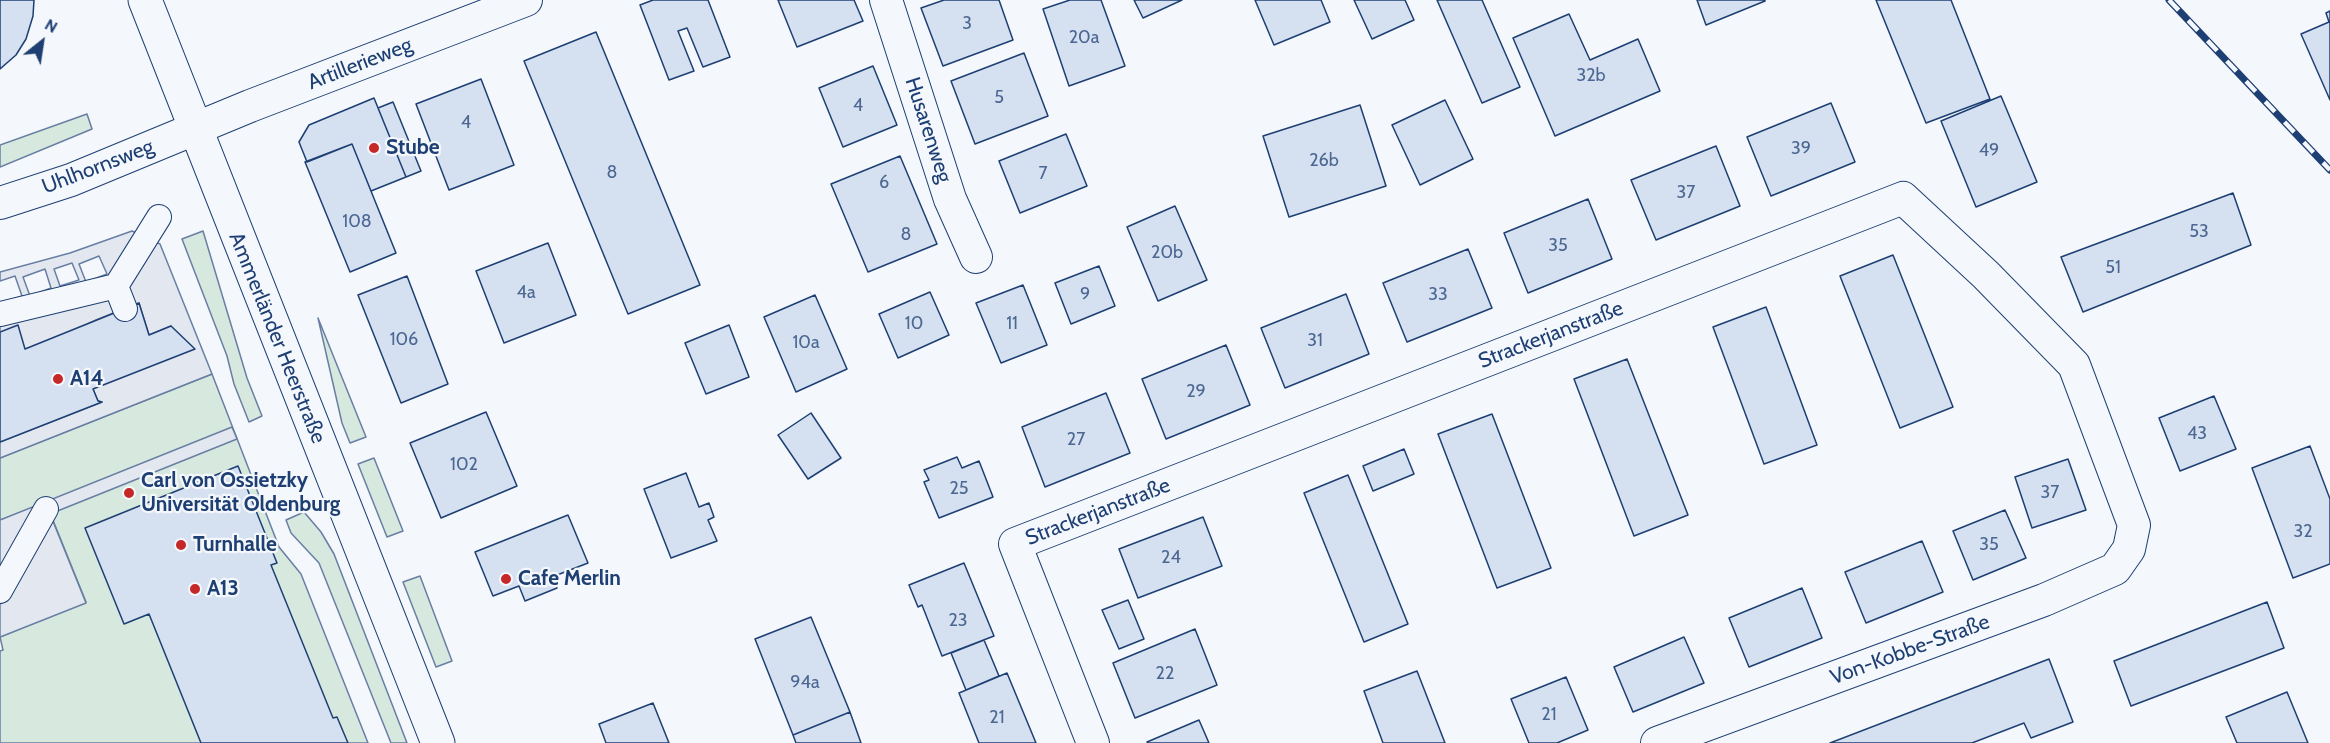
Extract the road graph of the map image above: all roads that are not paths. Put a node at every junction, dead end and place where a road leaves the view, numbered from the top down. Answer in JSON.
{"nodes":[{"id":1,"x":145,"y":0,"type":"edge"},
{"id":2,"x":526,"y":0,"type":"edge"},
{"id":3,"x":886,"y":0,"type":"edge"},
{"id":4,"x":195,"y":130,"type":"junction"},
{"id":5,"x":0,"y":203,"type":"edge"},
{"id":6,"x":159,"y":217,"type":"dead end"},
{"id":7,"x":976,"y":256,"type":"dead end"},
{"id":8,"x":116,"y":286,"type":"junction"},
{"id":9,"x":125,"y":309,"type":"dead end"},
{"id":10,"x":0,"y":314,"type":"edge"},
{"id":11,"x":46,"y":509,"type":"dead end"},
{"id":12,"x":2134,"y":525,"type":"joint"},
{"id":13,"x":0,"y":591,"type":"edge"},
{"id":14,"x":438,"y":743,"type":"edge"},
{"id":15,"x":1093,"y":743,"type":"edge"},
{"id":16,"x":1657,"y":743,"type":"edge"}],
"edges":[{"from":1,"to":4,"type":"street","name":"Ammerländer Heerstraße"},
{"from":2,"to":4,"type":"street","name":"Artillerieweg"},
{"from":3,"to":7,"type":"street","name":"Husarenweg"},
{"from":4,"to":5,"type":"street","name":"Uhlhornsweg"},
{"from":4,"to":14,"type":"street","name":"Ammerländer Heerstraße"},
{"from":6,"to":8,"type":"street"},
{"from":8,"to":9,"type":"street"},
{"from":8,"to":10,"type":"street"},
{"from":11,"to":13,"type":"street"},
{"from":12,"to":15,"type":"street","name":"Strackerjanstraße"},
{"from":12,"to":16,"type":"street","name":"Von-Kobbe-Straße"}]}
